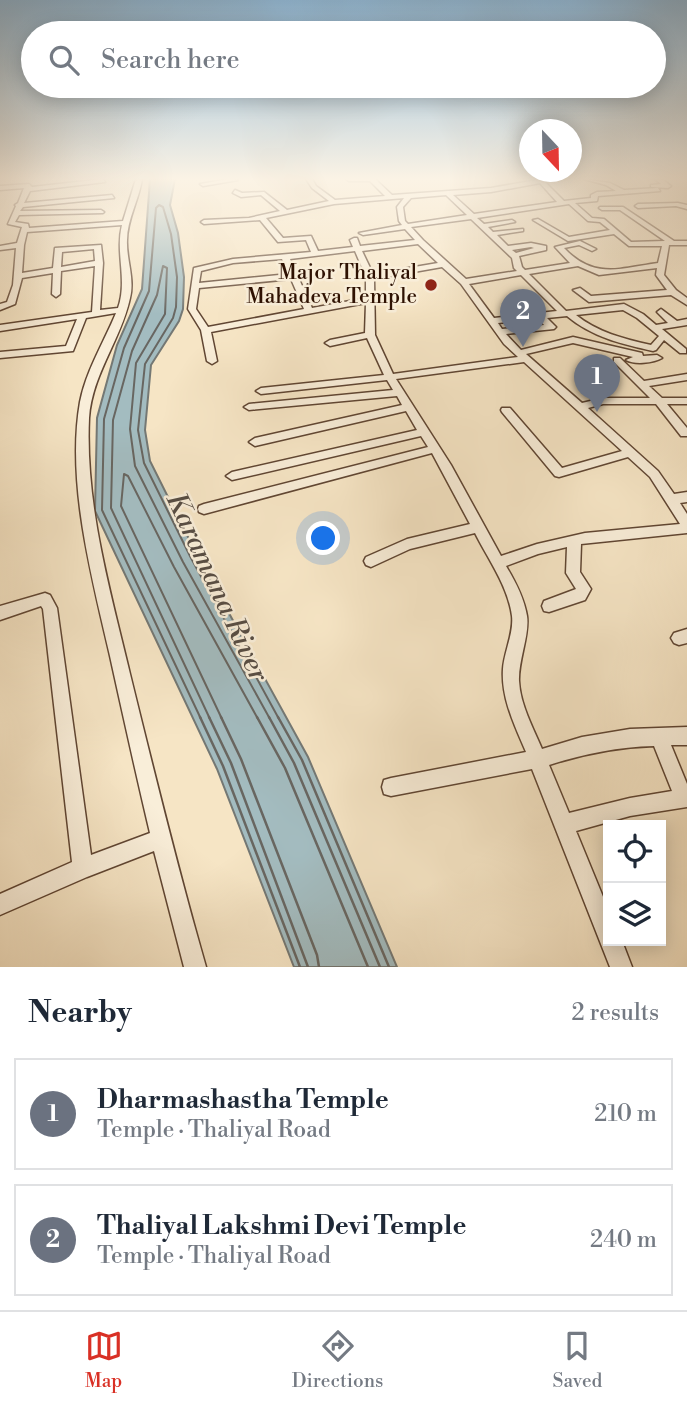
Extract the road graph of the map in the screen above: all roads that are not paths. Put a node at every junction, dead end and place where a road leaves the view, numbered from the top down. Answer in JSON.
{"nodes":[{"id":1,"x":10,"y":224,"type":"edge"},
{"id":2,"x":34,"y":224,"type":"edge"},
{"id":3,"x":104,"y":224,"type":"edge"},
{"id":4,"x":127,"y":224,"type":"edge"},
{"id":5,"x":267,"y":224,"type":"edge"},
{"id":6,"x":418,"y":224,"type":"edge"},
{"id":7,"x":497,"y":224,"type":"edge"},
{"id":8,"x":542,"y":224,"type":"edge"},
{"id":9,"x":606,"y":224,"type":"edge"},
{"id":10,"x":643,"y":224,"type":"edge"},
{"id":11,"x":406,"y":226,"type":"junction"},
{"id":12,"x":483,"y":226,"type":"joint"},
{"id":13,"x":26,"y":228,"type":"junction"},
{"id":14,"x":521,"y":230,"type":"dead end"},
{"id":15,"x":613,"y":232,"type":"junction"},
{"id":16,"x":363,"y":233,"type":"dead end"},
{"id":17,"x":490,"y":234,"type":"junction"},
{"id":18,"x":354,"y":240,"type":"dead end"},
{"id":19,"x":576,"y":241,"type":"junction"},
{"id":20,"x":420,"y":242,"type":"junction"},
{"id":21,"x":669,"y":243,"type":"junction"},
{"id":22,"x":687,"y":243,"type":"edge"},
{"id":23,"x":20,"y":245,"type":"junction"},
{"id":24,"x":0,"y":248,"type":"edge"},
{"id":25,"x":506,"y":248,"type":"junction"},
{"id":26,"x":359,"y":249,"type":"junction"},
{"id":27,"x":592,"y":249,"type":"dead end"},
{"id":28,"x":316,"y":254,"type":"junction"},
{"id":29,"x":515,"y":255,"type":"junction"},
{"id":30,"x":285,"y":257,"type":"junction"},
{"id":31,"x":99,"y":264,"type":"junction"},
{"id":32,"x":444,"y":264,"type":"junction"},
{"id":33,"x":578,"y":264,"type":"junction"},
{"id":34,"x":660,"y":265,"type":"junction"},
{"id":35,"x":57,"y":270,"type":"junction"},
{"id":36,"x":522,"y":272,"type":"junction"},
{"id":37,"x":18,"y":276,"type":"junction"},
{"id":38,"x":294,"y":276,"type":"junction"},
{"id":39,"x":370,"y":277,"type":"junction"},
{"id":40,"x":464,"y":282,"type":"junction"},
{"id":41,"x":194,"y":286,"type":"junction"},
{"id":42,"x":577,"y":290,"type":"dead end"},
{"id":43,"x":673,"y":292,"type":"junction"},
{"id":44,"x":57,"y":293,"type":"dead end"},
{"id":45,"x":369,"y":300,"type":"junction"},
{"id":46,"x":687,"y":302,"type":"edge"},
{"id":47,"x":0,"y":307,"type":"edge"},
{"id":48,"x":121,"y":310,"type":"junction"},
{"id":49,"x":309,"y":310,"type":"junction"},
{"id":50,"x":661,"y":312,"type":"dead end"},
{"id":51,"x":96,"y":313,"type":"junction"},
{"id":52,"x":566,"y":314,"type":"junction"},
{"id":53,"x":83,"y":315,"type":"junction"},
{"id":54,"x":541,"y":316,"type":"junction"},
{"id":55,"x":493,"y":321,"type":"junction"},
{"id":56,"x":687,"y":322,"type":"edge"},
{"id":57,"x":675,"y":324,"type":"junction"},
{"id":58,"x":0,"y":328,"type":"edge"},
{"id":59,"x":654,"y":328,"type":"junction"},
{"id":60,"x":206,"y":330,"type":"junction"},
{"id":61,"x":500,"y":332,"type":"junction"},
{"id":62,"x":370,"y":335,"type":"junction"},
{"id":63,"x":664,"y":335,"type":"junction"},
{"id":64,"x":330,"y":343,"type":"dead end"},
{"id":65,"x":683,"y":351,"type":"dead end"},
{"id":66,"x":0,"y":355,"type":"edge"},
{"id":67,"x":524,"y":356,"type":"junction"},
{"id":68,"x":657,"y":358,"type":"dead end"},
{"id":69,"x":637,"y":359,"type":"junction"},
{"id":70,"x":212,"y":361,"type":"dead end"},
{"id":71,"x":390,"y":377,"type":"junction"},
{"id":72,"x":687,"y":377,"type":"edge"},
{"id":73,"x":641,"y":384,"type":"junction"},
{"id":74,"x":291,"y":387,"type":"junction"},
{"id":75,"x":261,"y":391,"type":"dead end"},
{"id":76,"x":400,"y":393,"type":"junction"},
{"id":77,"x":659,"y":401,"type":"junction"},
{"id":78,"x":687,"y":401,"type":"edge"},
{"id":79,"x":294,"y":403,"type":"junction"},
{"id":80,"x":409,"y":407,"type":"junction"},
{"id":81,"x":580,"y":407,"type":"junction"},
{"id":82,"x":249,"y":408,"type":"dead end"},
{"id":83,"x":506,"y":410,"type":"dead end"},
{"id":84,"x":424,"y":432,"type":"junction"},
{"id":85,"x":685,"y":433,"type":"dead end"},
{"id":86,"x":256,"y":442,"type":"dead end"},
{"id":87,"x":434,"y":449,"type":"junction"},
{"id":88,"x":630,"y":453,"type":"junction"},
{"id":89,"x":232,"y":476,"type":"dead end"},
{"id":90,"x":687,"y":497,"type":"edge"},
{"id":91,"x":670,"y":499,"type":"junction"},
{"id":92,"x":204,"y":509,"type":"dead end"},
{"id":93,"x":687,"y":526,"type":"edge"},
{"id":94,"x":477,"y":527,"type":"junction"},
{"id":95,"x":575,"y":541,"type":"junction"},
{"id":96,"x":371,"y":561,"type":"dead end"},
{"id":97,"x":497,"y":564,"type":"junction"},
{"id":98,"x":550,"y":606,"type":"dead end"},
{"id":99,"x":0,"y":613,"type":"edge"},
{"id":100,"x":687,"y":736,"type":"edge"},
{"id":101,"x":659,"y":737,"type":"junction"},
{"id":102,"x":537,"y":759,"type":"junction"},
{"id":103,"x":391,"y":786,"type":"dead end"},
{"id":104,"x":565,"y":824,"type":"junction"},
{"id":105,"x":160,"y":839,"type":"junction"},
{"id":106,"x":83,"y":868,"type":"junction"},
{"id":107,"x":0,"y":905,"type":"edge"},
{"id":108,"x":603,"y":921,"type":"edge"},
{"id":109,"x":613,"y":946,"type":"edge"},
{"id":110,"x":195,"y":967,"type":"edge"},
{"id":111,"x":621,"y":967,"type":"edge"}],
"edges":[{"from":1,"to":13,"type":"street"},
{"from":2,"to":13,"type":"street"},
{"from":3,"to":13,"type":"street"},
{"from":4,"to":48,"type":"street"},
{"from":5,"to":28,"type":"street"},
{"from":6,"to":11,"type":"street"},
{"from":7,"to":12,"type":"street"},
{"from":8,"to":19,"type":"street"},
{"from":9,"to":15,"type":"street"},
{"from":10,"to":21,"type":"street"},
{"from":11,"to":16,"type":"street"},
{"from":11,"to":20,"type":"street"},
{"from":12,"to":17,"type":"street"},
{"from":13,"to":23,"type":"street"},
{"from":14,"to":17,"type":"street"},
{"from":15,"to":19,"type":"street"},
{"from":15,"to":21,"type":"street"},
{"from":17,"to":25,"type":"street"},
{"from":18,"to":26,"type":"street"},
{"from":19,"to":27,"type":"street"},
{"from":19,"to":33,"type":"street"},
{"from":20,"to":26,"type":"street"},
{"from":20,"to":32,"type":"street"},
{"from":21,"to":22,"type":"street"},
{"from":21,"to":34,"type":"street"},
{"from":23,"to":24,"type":"street"},
{"from":23,"to":37,"type":"street"},
{"from":25,"to":29,"type":"street"},
{"from":25,"to":29,"type":"street"},
{"from":26,"to":28,"type":"street"},
{"from":26,"to":39,"type":"street"},
{"from":28,"to":30,"type":"street"},
{"from":29,"to":36,"type":"street"},
{"from":30,"to":38,"type":"street"},
{"from":30,"to":41,"type":"street"},
{"from":31,"to":35,"type":"street"},
{"from":31,"to":35,"type":"street"},
{"from":31,"to":51,"type":"street"},
{"from":32,"to":39,"type":"street"},
{"from":32,"to":40,"type":"street"},
{"from":33,"to":34,"type":"street"},
{"from":33,"to":36,"type":"street"},
{"from":34,"to":43,"type":"street"},
{"from":35,"to":37,"type":"street"},
{"from":35,"to":44,"type":"street"},
{"from":36,"to":40,"type":"street"},
{"from":36,"to":52,"type":"street"},
{"from":37,"to":47,"type":"street"},
{"from":38,"to":41,"type":"street"},
{"from":38,"to":49,"type":"street"},
{"from":39,"to":45,"type":"street"},
{"from":40,"to":55,"type":"street"},
{"from":41,"to":60,"type":"street"},
{"from":42,"to":43,"type":"street"},
{"from":43,"to":46,"type":"street"},
{"from":45,"to":49,"type":"street"},
{"from":45,"to":62,"type":"street"},
{"from":48,"to":51,"type":"street"},
{"from":48,"to":105,"type":"street"},
{"from":49,"to":60,"type":"street"},
{"from":50,"to":57,"type":"street"},
{"from":51,"to":53,"type":"street"},
{"from":52,"to":54,"type":"street"},
{"from":52,"to":59,"type":"street"},
{"from":52,"to":63,"type":"street"},
{"from":53,"to":58,"type":"street"},
{"from":53,"to":66,"type":"street"},
{"from":54,"to":55,"type":"street"},
{"from":54,"to":61,"type":"street"},
{"from":55,"to":61,"type":"street"},
{"from":56,"to":57,"type":"street"},
{"from":57,"to":59,"type":"street"},
{"from":59,"to":63,"type":"street"},
{"from":60,"to":70,"type":"street"},
{"from":61,"to":67,"type":"street"},
{"from":62,"to":64,"type":"street"},
{"from":62,"to":71,"type":"street"},
{"from":63,"to":65,"type":"street"},
{"from":67,"to":69,"type":"street"},
{"from":67,"to":71,"type":"street"},
{"from":67,"to":81,"type":"street"},
{"from":68,"to":69,"type":"street"},
{"from":69,"to":73,"type":"street"},
{"from":71,"to":74,"type":"street"},
{"from":71,"to":76,"type":"street"},
{"from":72,"to":73,"type":"street"},
{"from":73,"to":77,"type":"street"},
{"from":74,"to":75,"type":"street"},
{"from":74,"to":79,"type":"street"},
{"from":76,"to":79,"type":"street"},
{"from":76,"to":80,"type":"street"},
{"from":77,"to":78,"type":"street"},
{"from":77,"to":81,"type":"street"},
{"from":77,"to":85,"type":"street"},
{"from":79,"to":82,"type":"street"},
{"from":80,"to":84,"type":"street"},
{"from":80,"to":86,"type":"street"},
{"from":81,"to":88,"type":"street"},
{"from":83,"to":88,"type":"street"},
{"from":84,"to":87,"type":"street"},
{"from":84,"to":89,"type":"street"},
{"from":87,"to":92,"type":"street"},
{"from":87,"to":94,"type":"street"},
{"from":88,"to":91,"type":"street"},
{"from":90,"to":91,"type":"street"},
{"from":91,"to":93,"type":"street"},
{"from":93,"to":95,"type":"street"},
{"from":94,"to":96,"type":"street"},
{"from":94,"to":97,"type":"street"},
{"from":95,"to":97,"type":"street"},
{"from":95,"to":98,"type":"street"},
{"from":97,"to":102,"type":"street"},
{"from":99,"to":106,"type":"street"},
{"from":100,"to":101,"type":"street"},
{"from":101,"to":102,"type":"street"},
{"from":101,"to":104,"type":"street"},
{"from":102,"to":103,"type":"street"},
{"from":102,"to":104,"type":"street"},
{"from":104,"to":108,"type":"street"},
{"from":105,"to":106,"type":"street"},
{"from":105,"to":110,"type":"street"},
{"from":106,"to":107,"type":"street"},
{"from":109,"to":111,"type":"street"}]}
